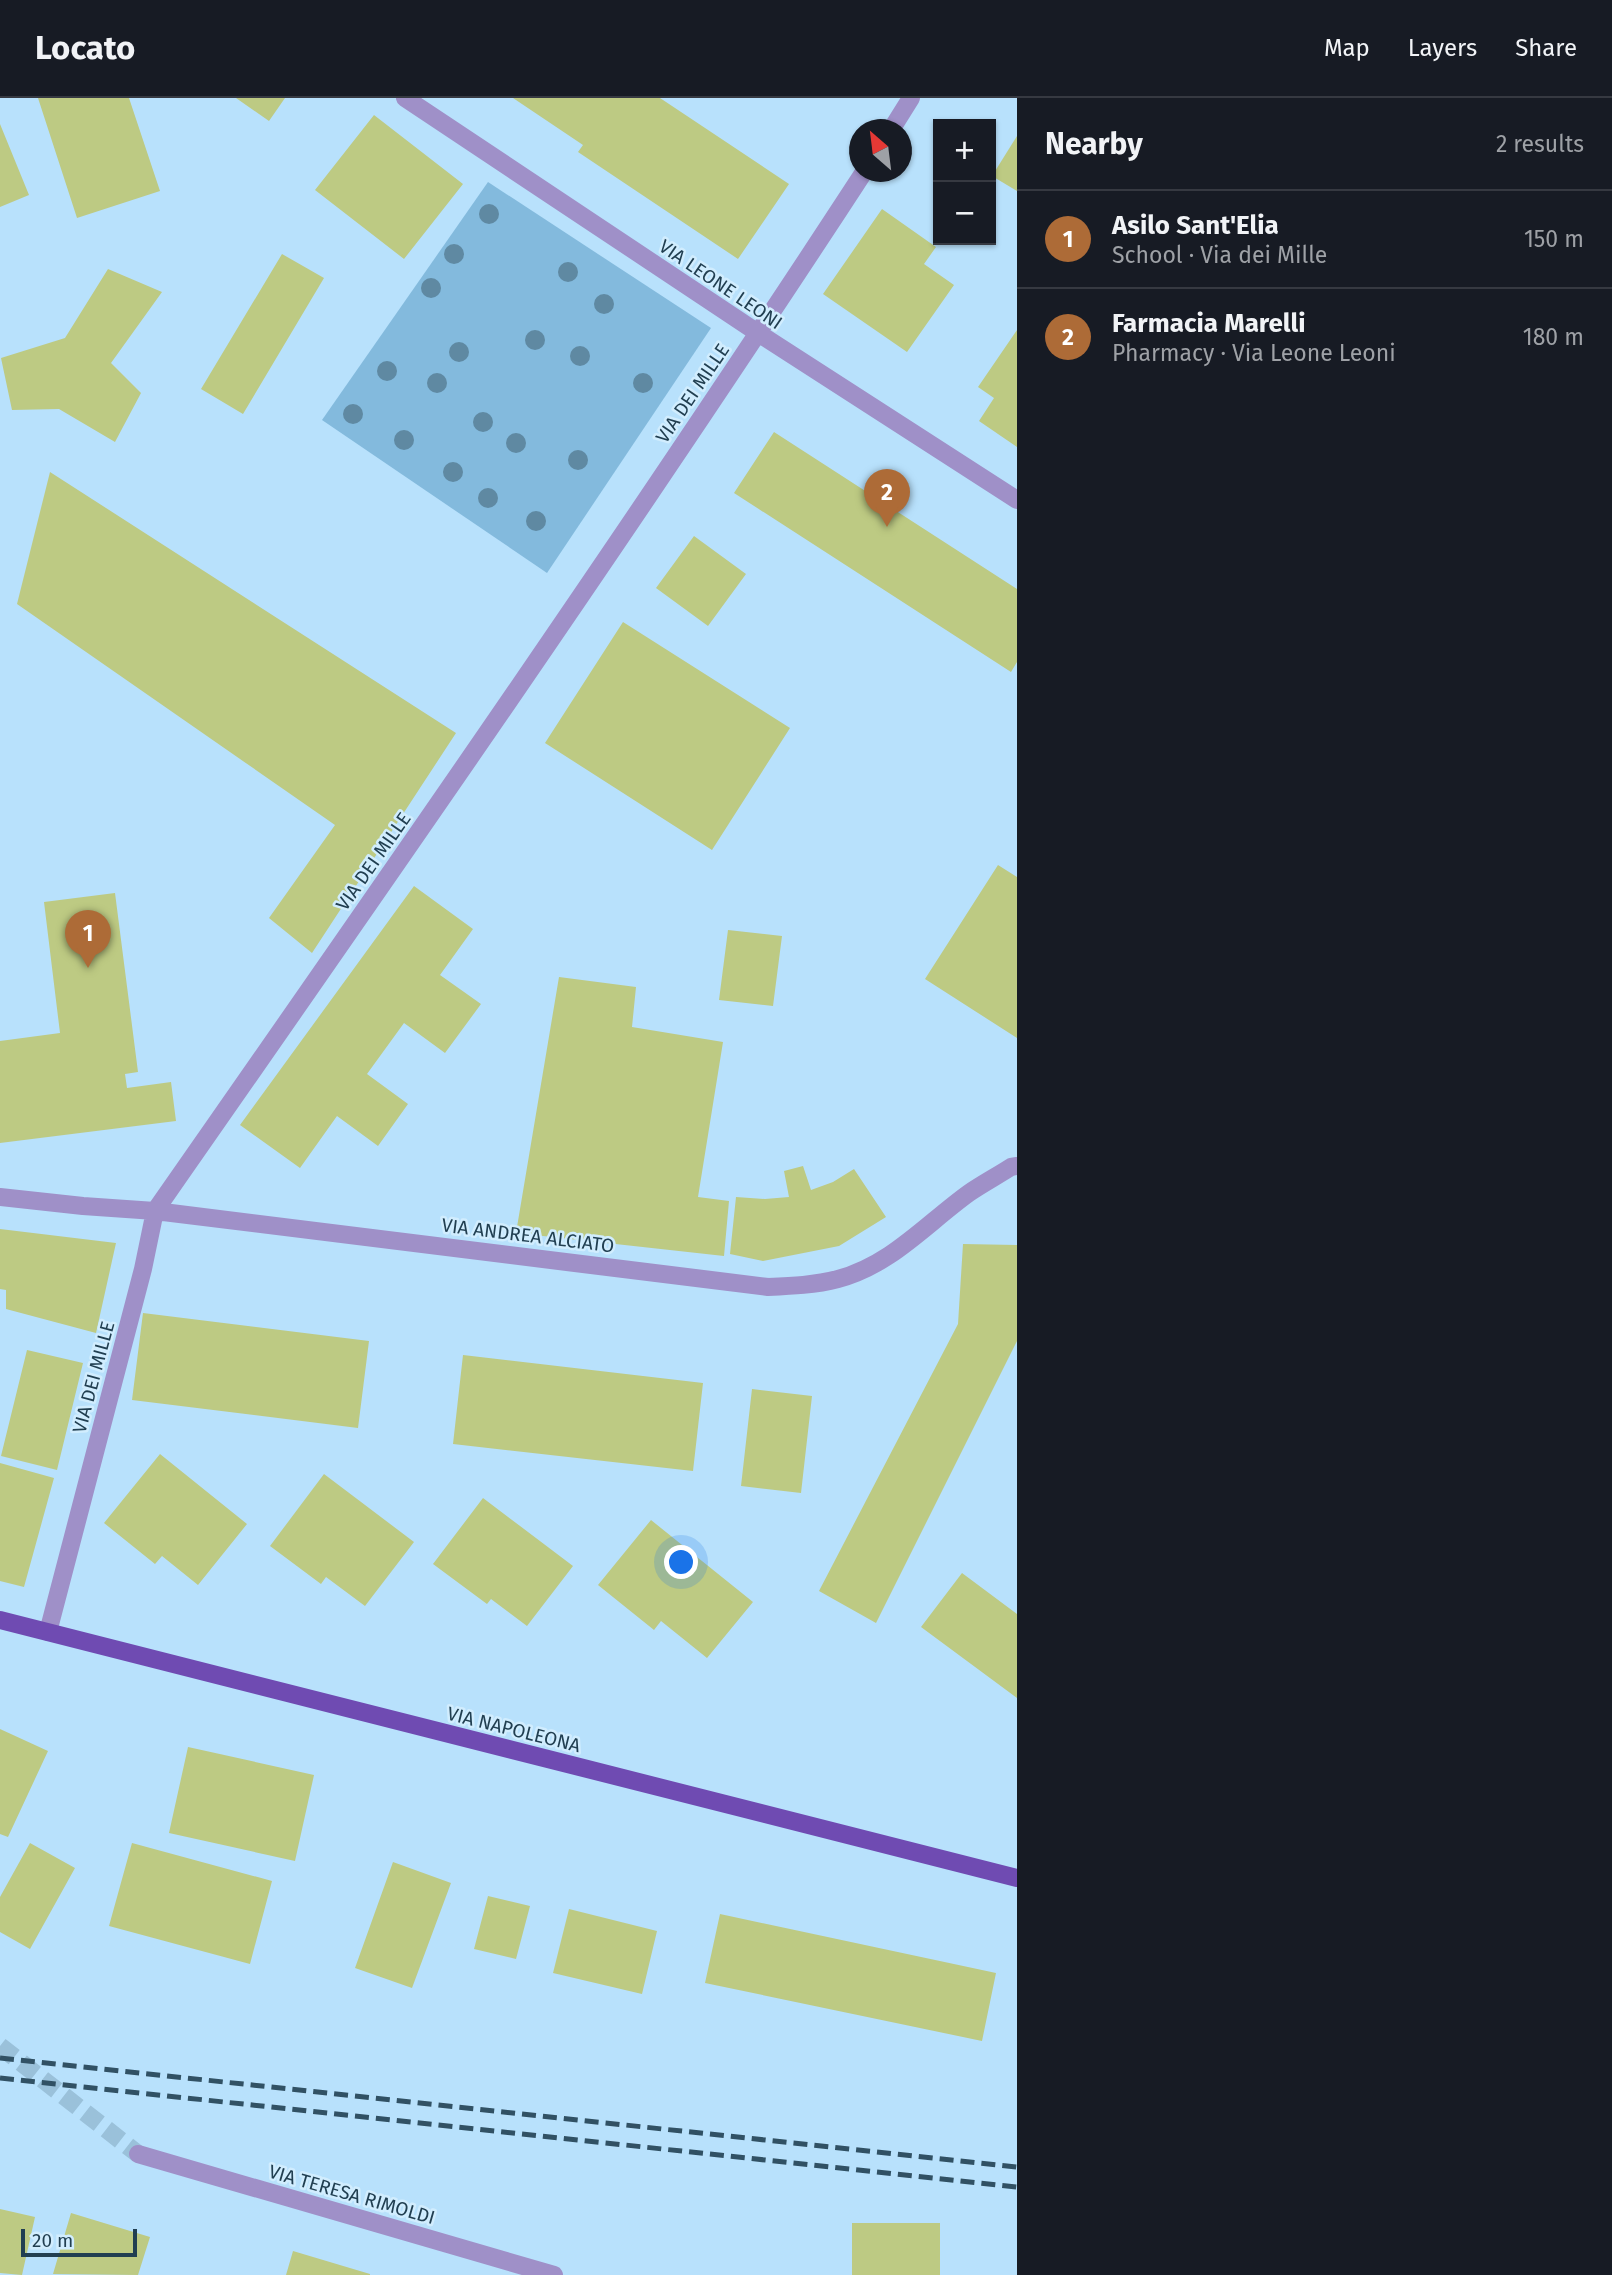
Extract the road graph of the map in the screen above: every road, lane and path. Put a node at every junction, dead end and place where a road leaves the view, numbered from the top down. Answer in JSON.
{"nodes":[{"id":1,"x":405,"y":98,"type":"edge"},
{"id":2,"x":911,"y":98,"type":"edge"},
{"id":3,"x":898,"y":119,"type":"edge"},
{"id":4,"x":857,"y":182,"type":"edge"},
{"id":5,"x":758,"y":334,"type":"junction"},
{"id":6,"x":1017,"y":500,"type":"edge"},
{"id":7,"x":1017,"y":1166,"type":"edge"},
{"id":8,"x":0,"y":1197,"type":"edge"},
{"id":9,"x":155,"y":1211,"type":"junction"},
{"id":10,"x":0,"y":1620,"type":"edge"},
{"id":11,"x":48,"y":1632,"type":"junction"},
{"id":12,"x":1017,"y":1878,"type":"edge"},
{"id":13,"x":138,"y":2154,"type":"tunnel mouth"},
{"id":14,"x":554,"y":2275,"type":"edge"}],
"edges":[{"from":1,"to":5,"type":"street","name":"VIA LEONE LEONI"},
{"from":2,"to":3,"type":"street"},
{"from":4,"to":5,"type":"street","name":"VIA DEI MILLE"},
{"from":5,"to":6,"type":"street","name":"VIA LEONE LEONI"},
{"from":5,"to":9,"type":"street","name":"VIA DEI MILLE"},
{"from":7,"to":9,"type":"street","name":"VIA ANDREA ALCIATO"},
{"from":8,"to":9,"type":"street","name":"VIA ANDREA ALCIATO"},
{"from":9,"to":11,"type":"street","name":"VIA DEI MILLE"},
{"from":10,"to":11,"type":"main road","name":"VIA NAPOLEONA"},
{"from":11,"to":12,"type":"main road","name":"VIA NAPOLEONA"},
{"from":13,"to":14,"type":"street","name":"VIA TERESA RIMOLDI"}]}
